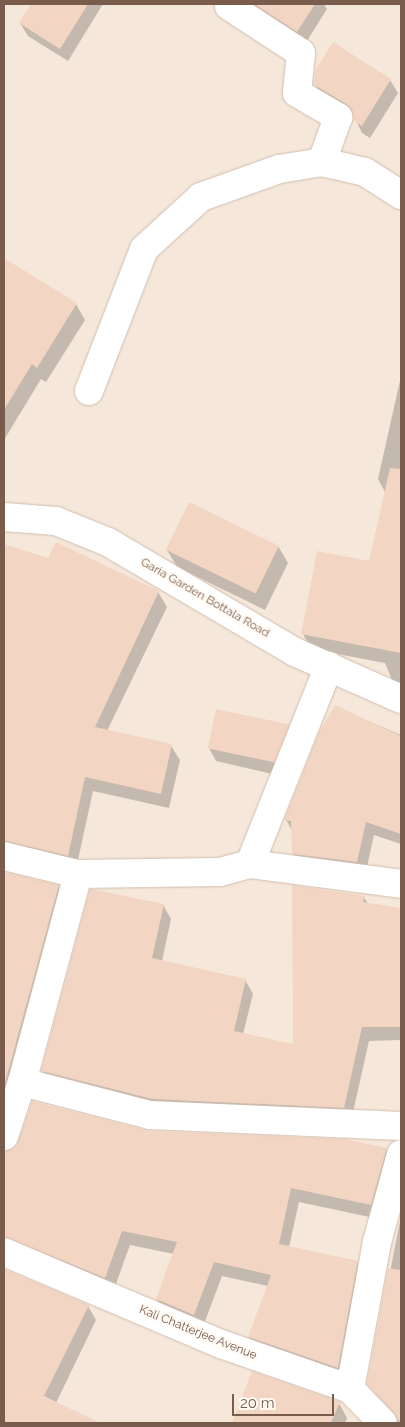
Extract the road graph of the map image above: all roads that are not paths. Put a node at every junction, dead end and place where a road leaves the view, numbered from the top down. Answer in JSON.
{"nodes":[{"id":1,"x":229,"y":6,"type":"dead end"},
{"id":2,"x":322,"y":162,"type":"junction"},
{"id":3,"x":401,"y":195,"type":"edge"},
{"id":4,"x":89,"y":391,"type":"dead end"},
{"id":5,"x":4,"y":517,"type":"edge"},
{"id":6,"x":329,"y":666,"type":"junction"},
{"id":7,"x":401,"y":699,"type":"edge"},
{"id":8,"x":4,"y":856,"type":"edge"},
{"id":9,"x":250,"y":864,"type":"junction"},
{"id":10,"x":78,"y":874,"type":"junction"},
{"id":11,"x":401,"y":884,"type":"edge"},
{"id":12,"x":22,"y":1082,"type":"junction"},
{"id":13,"x":401,"y":1126,"type":"edge"},
{"id":14,"x":4,"y":1136,"type":"edge"},
{"id":15,"x":401,"y":1154,"type":"edge"},
{"id":16,"x":4,"y":1252,"type":"edge"},
{"id":17,"x":350,"y":1389,"type":"junction"},
{"id":18,"x":383,"y":1423,"type":"edge"}],
"edges":[{"from":1,"to":2,"type":"street"},
{"from":2,"to":3,"type":"street"},
{"from":2,"to":4,"type":"street"},
{"from":5,"to":6,"type":"street","name":"Garia Garden Bottala Road"},
{"from":6,"to":7,"type":"street","name":"Garia Garden Bottala Road"},
{"from":6,"to":9,"type":"street"},
{"from":8,"to":10,"type":"street"},
{"from":9,"to":10,"type":"street"},
{"from":9,"to":11,"type":"street"},
{"from":10,"to":12,"type":"street"},
{"from":12,"to":13,"type":"street"},
{"from":12,"to":14,"type":"street"},
{"from":15,"to":17,"type":"street"},
{"from":16,"to":17,"type":"street","name":"Kali Chatterjee Avenue"},
{"from":17,"to":18,"type":"street","name":"Kali Chatterjee Avenue"}]}
